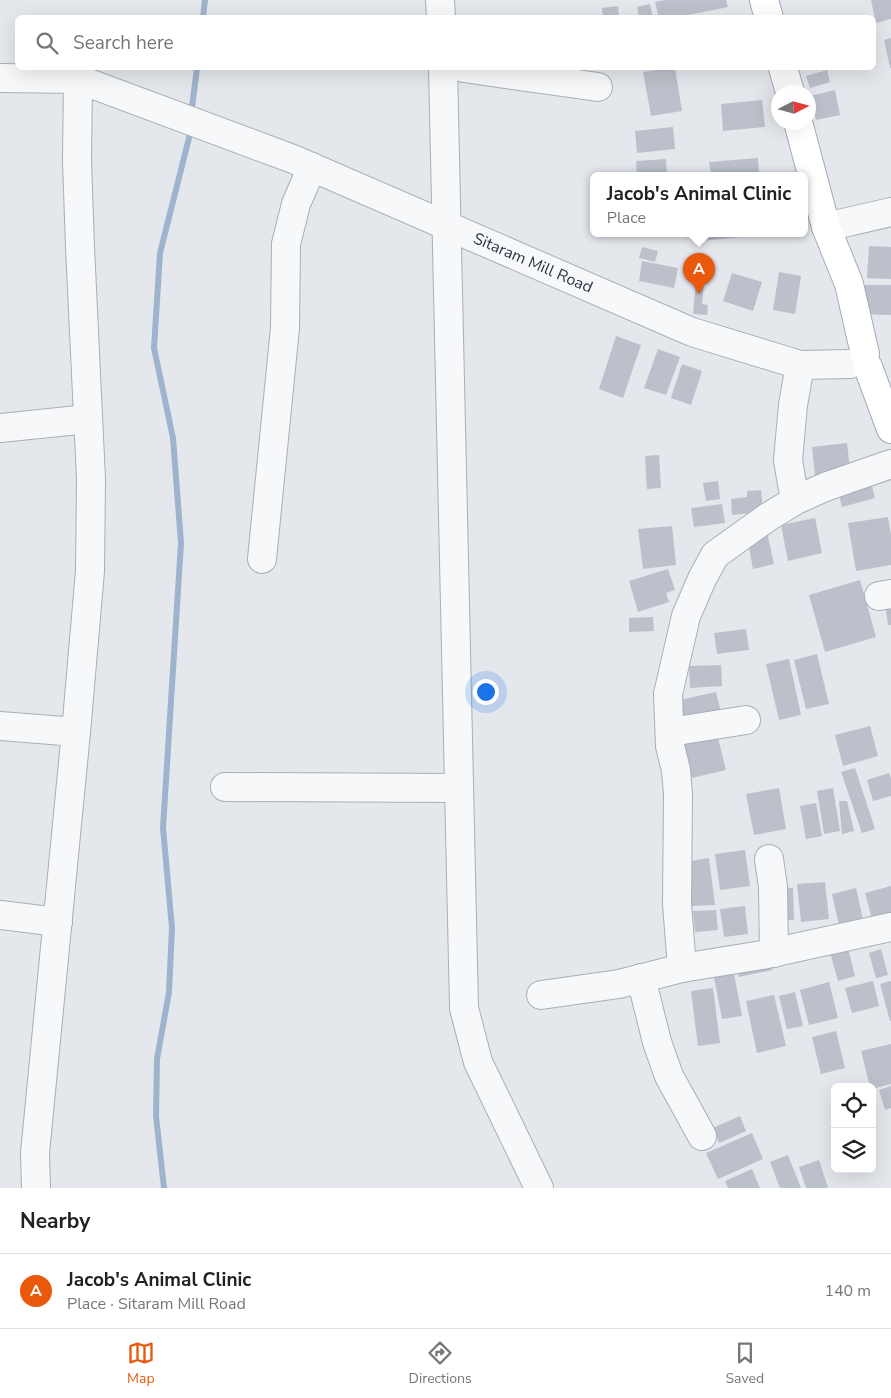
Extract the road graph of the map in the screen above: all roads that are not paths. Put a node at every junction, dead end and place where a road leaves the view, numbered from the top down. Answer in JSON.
{"nodes":[{"id":1,"x":440,"y":0,"type":"edge"},
{"id":2,"x":764,"y":0,"type":"edge"},
{"id":3,"x":441,"y":15,"type":"edge"},
{"id":4,"x":768,"y":15,"type":"edge"},
{"id":5,"x":442,"y":70,"type":"edge"},
{"id":6,"x":478,"y":70,"type":"edge"},
{"id":7,"x":784,"y":70,"type":"edge"},
{"id":8,"x":0,"y":78,"type":"edge"},
{"id":9,"x":78,"y":79,"type":"junction"},
{"id":10,"x":788,"y":85,"type":"edge"},
{"id":11,"x":598,"y":87,"type":"dead end"},
{"id":12,"x":800,"y":130,"type":"edge"},
{"id":13,"x":312,"y":167,"type":"junction"},
{"id":14,"x":891,"y":212,"type":"edge"},
{"id":15,"x":447,"y":225,"type":"junction"},
{"id":16,"x":826,"y":227,"type":"junction"},
{"id":17,"x":858,"y":362,"type":"junction"},
{"id":18,"x":800,"y":365,"type":"junction"},
{"id":19,"x":88,"y":419,"type":"junction"},
{"id":20,"x":0,"y":428,"type":"edge"},
{"id":21,"x":891,"y":429,"type":"edge"},
{"id":22,"x":891,"y":464,"type":"edge"},
{"id":23,"x":796,"y":500,"type":"junction"},
{"id":24,"x":262,"y":559,"type":"dead end"},
{"id":25,"x":746,"y":720,"type":"dead end"},
{"id":26,"x":0,"y":726,"type":"edge"},
{"id":27,"x":76,"y":732,"type":"junction"},
{"id":28,"x":670,"y":732,"type":"junction"},
{"id":29,"x":225,"y":786,"type":"dead end"},
{"id":30,"x":459,"y":788,"type":"junction"},
{"id":31,"x":769,"y":859,"type":"dead end"},
{"id":32,"x":0,"y":915,"type":"edge"},
{"id":33,"x":58,"y":922,"type":"junction"},
{"id":34,"x":891,"y":927,"type":"edge"},
{"id":35,"x":774,"y":953,"type":"junction"},
{"id":36,"x":682,"y":968,"type":"junction"},
{"id":37,"x":641,"y":978,"type":"junction"},
{"id":38,"x":541,"y":996,"type":"dead end"},
{"id":39,"x":702,"y":1136,"type":"dead end"},
{"id":40,"x":36,"y":1188,"type":"edge"},
{"id":41,"x":539,"y":1188,"type":"edge"}],
"edges":[{"from":1,"to":3,"type":"street"},
{"from":2,"to":4,"type":"main road"},
{"from":5,"to":15,"type":"street"},
{"from":6,"to":11,"type":"street"},
{"from":7,"to":10,"type":"main road"},
{"from":8,"to":9,"type":"street","name":"Sitaram Mill Road"},
{"from":9,"to":13,"type":"street","name":"Sitaram Mill Road"},
{"from":9,"to":19,"type":"street"},
{"from":12,"to":16,"type":"main road"},
{"from":13,"to":15,"type":"street","name":"Sitaram Mill Road"},
{"from":13,"to":24,"type":"street"},
{"from":14,"to":16,"type":"street"},
{"from":15,"to":18,"type":"street","name":"Sitaram Mill Road"},
{"from":15,"to":30,"type":"street"},
{"from":16,"to":17,"type":"main road"},
{"from":17,"to":18,"type":"street","name":"Sitaram Mill Road"},
{"from":17,"to":21,"type":"main road"},
{"from":18,"to":23,"type":"street"},
{"from":19,"to":20,"type":"street"},
{"from":19,"to":27,"type":"street"},
{"from":22,"to":23,"type":"street"},
{"from":23,"to":28,"type":"street"},
{"from":25,"to":28,"type":"street"},
{"from":26,"to":27,"type":"street"},
{"from":27,"to":33,"type":"street"},
{"from":28,"to":36,"type":"street"},
{"from":29,"to":30,"type":"street"},
{"from":30,"to":41,"type":"street"},
{"from":31,"to":35,"type":"street"},
{"from":32,"to":33,"type":"street"},
{"from":33,"to":40,"type":"street"},
{"from":34,"to":35,"type":"street"},
{"from":35,"to":36,"type":"street"},
{"from":36,"to":37,"type":"street"},
{"from":37,"to":38,"type":"street"},
{"from":37,"to":39,"type":"street"}]}
